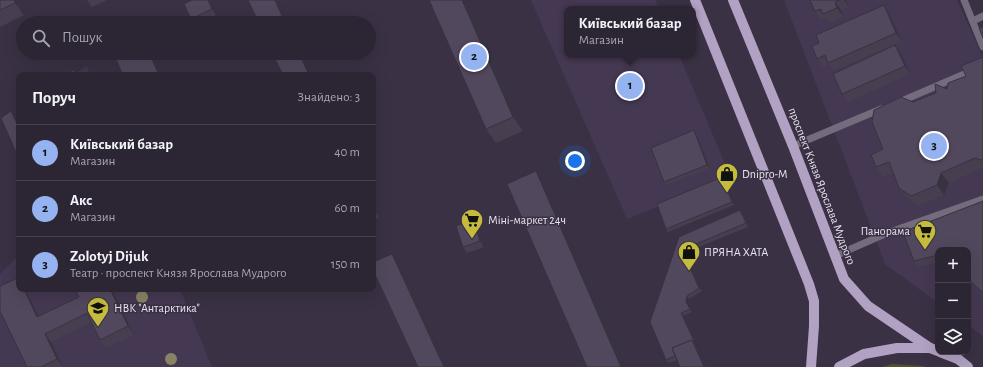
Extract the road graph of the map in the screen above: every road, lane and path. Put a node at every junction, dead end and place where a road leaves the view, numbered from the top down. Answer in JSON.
{"nodes":[{"id":1,"x":695,"y":0,"type":"edge"},
{"id":2,"x":733,"y":0,"type":"edge"},
{"id":3,"x":964,"y":0,"type":"edge"},
{"id":4,"x":983,"y":16,"type":"edge"},
{"id":5,"x":973,"y":21,"type":"junction"},
{"id":6,"x":983,"y":47,"type":"edge"},
{"id":7,"x":983,"y":66,"type":"edge"},
{"id":8,"x":793,"y":146,"type":"junction"},
{"id":9,"x":983,"y":199,"type":"edge"},
{"id":10,"x":835,"y":256,"type":"junction"},
{"id":11,"x":935,"y":349,"type":"edge"},
{"id":12,"x":935,"y":350,"type":"edge"},
{"id":13,"x":948,"y":355,"type":"edge"},
{"id":14,"x":811,"y":367,"type":"edge"},
{"id":15,"x":839,"y":367,"type":"edge"},
{"id":16,"x":968,"y":367,"type":"edge"}],
"edges":[{"from":1,"to":14,"type":"main road"},
{"from":2,"to":8,"type":"main road","name":"проспект Князя Ярослава Мудрого"},
{"from":3,"to":5,"type":"lane"},
{"from":4,"to":5,"type":"lane"},
{"from":5,"to":6,"type":"lane"},
{"from":7,"to":8,"type":"lane"},
{"from":8,"to":10,"type":"main road","name":"проспект Князя Ярослава Мудрого"},
{"from":9,"to":10,"type":"lane"},
{"from":10,"to":11,"type":"main road","name":"проспект Князя Ярослава Мудрого"},
{"from":12,"to":15,"type":"main road"},
{"from":13,"to":16,"type":"main road"}]}
